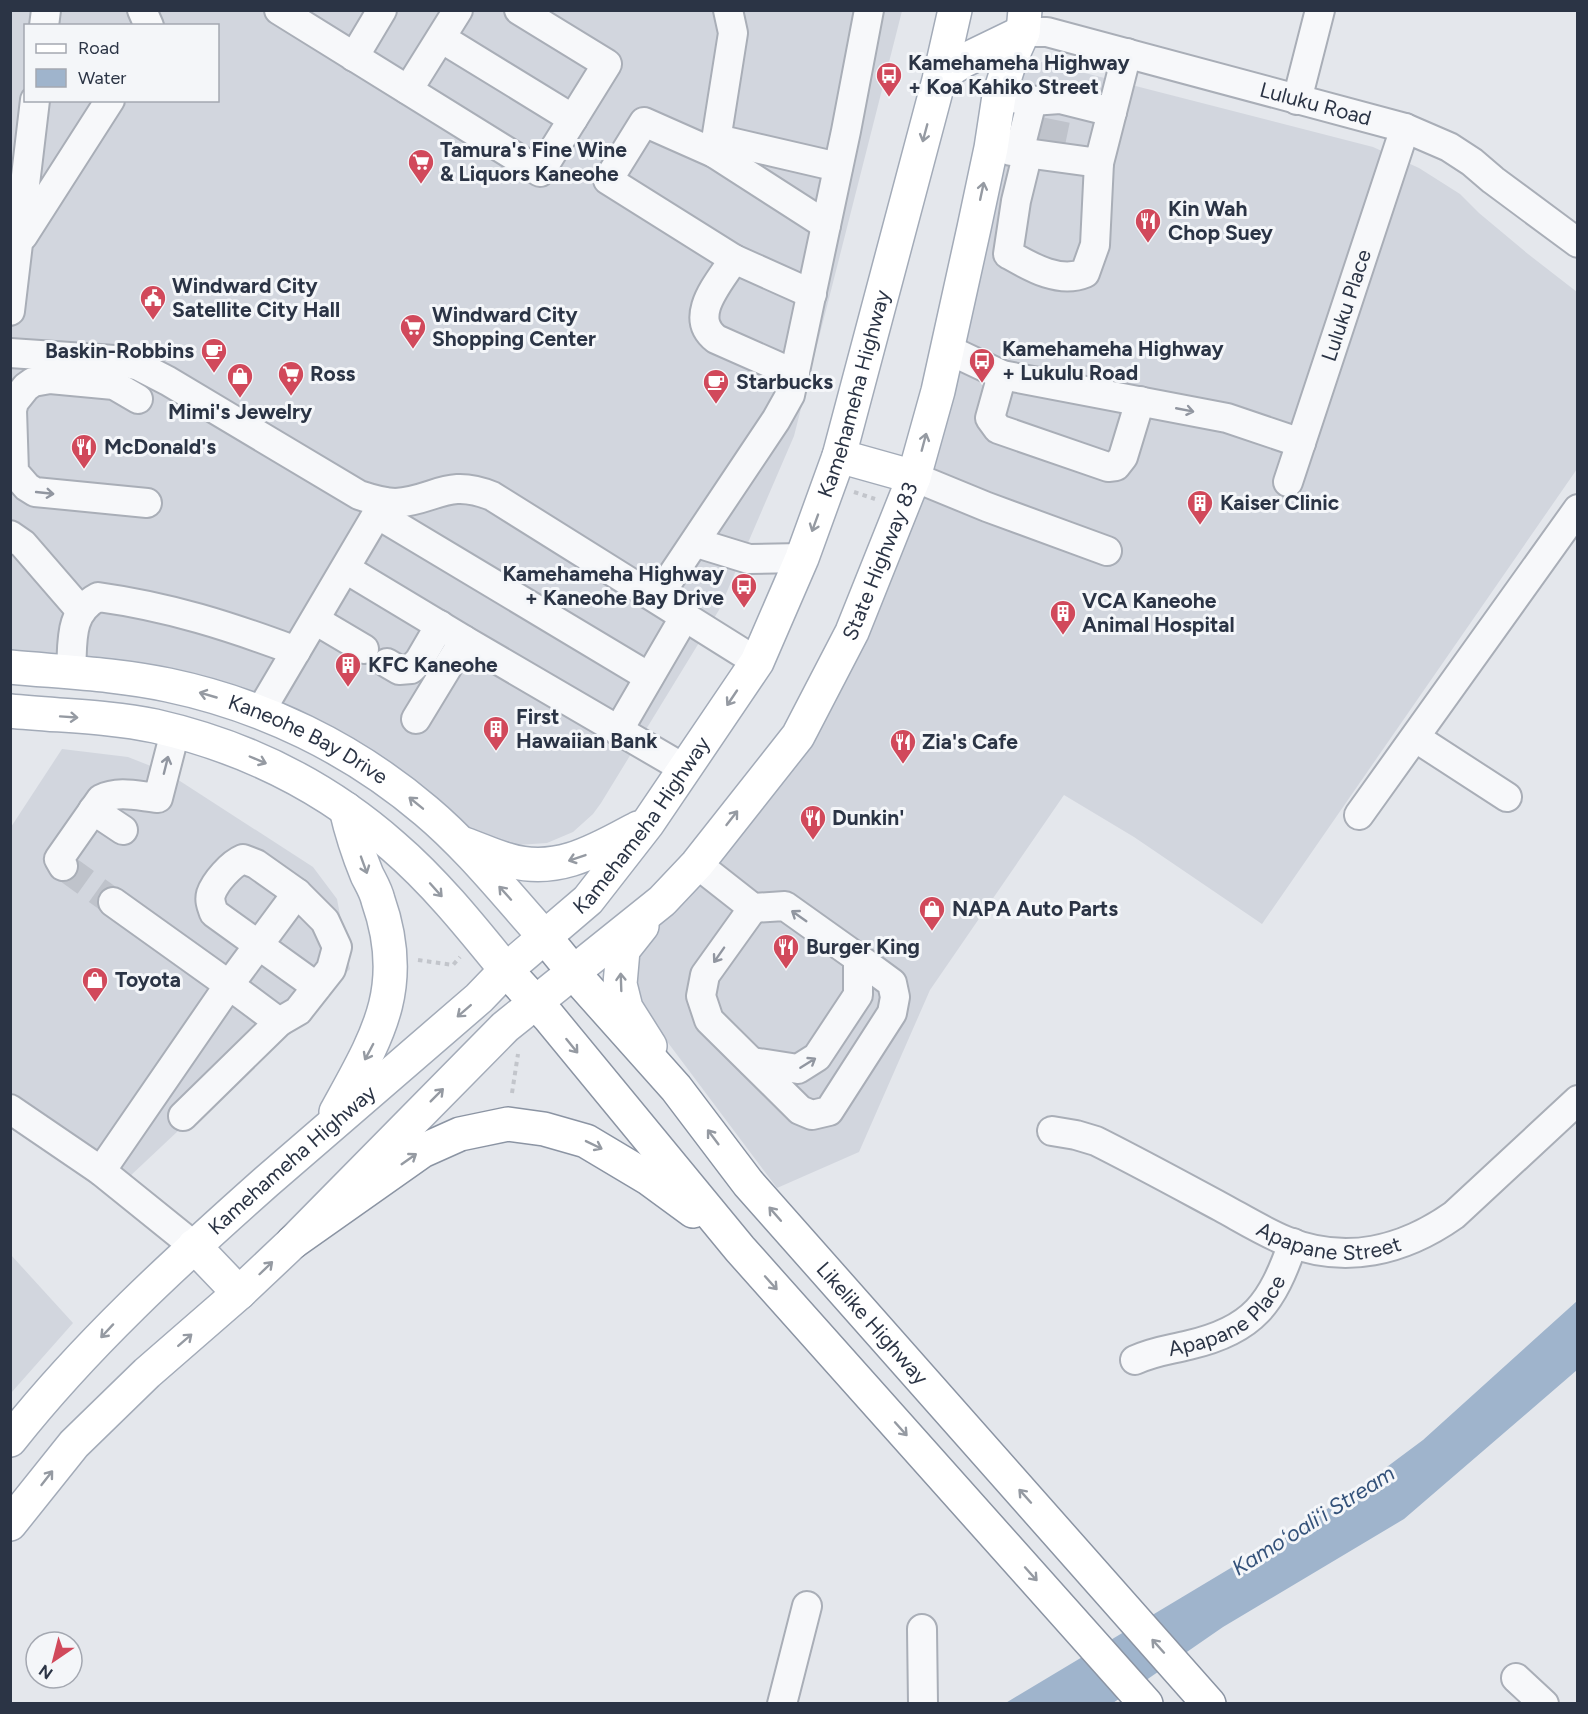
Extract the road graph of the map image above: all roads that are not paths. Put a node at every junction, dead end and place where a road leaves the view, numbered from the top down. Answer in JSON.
{"nodes":[{"id":1,"x":142,"y":10,"type":"edge"},
{"id":2,"x":279,"y":10,"type":"edge"},
{"id":3,"x":381,"y":10,"type":"edge"},
{"id":4,"x":458,"y":10,"type":"edge"},
{"id":5,"x":728,"y":10,"type":"edge"},
{"id":6,"x":869,"y":10,"type":"edge"},
{"id":7,"x":955,"y":10,"type":"edge"},
{"id":8,"x":1320,"y":10,"type":"edge"},
{"id":9,"x":526,"y":12,"type":"edge"},
{"id":10,"x":1020,"y":18,"type":"edge"},
{"id":11,"x":149,"y":24,"type":"edge"},
{"id":12,"x":441,"y":38,"type":"junction"},
{"id":13,"x":1127,"y":53,"type":"junction"},
{"id":14,"x":354,"y":57,"type":"junction"},
{"id":15,"x":940,"y":76,"type":"junction"},
{"id":16,"x":408,"y":90,"type":"junction"},
{"id":17,"x":999,"y":96,"type":"junction"},
{"id":18,"x":1297,"y":100,"type":"junction"},
{"id":19,"x":109,"y":102,"type":"edge"},
{"id":20,"x":26,"y":108,"type":"edge"},
{"id":21,"x":1112,"y":112,"type":"junction"},
{"id":22,"x":573,"y":119,"type":"junction"},
{"id":23,"x":1405,"y":128,"type":"junction"},
{"id":24,"x":1036,"y":134,"type":"junction"},
{"id":25,"x":716,"y":146,"type":"junction"},
{"id":26,"x":1100,"y":163,"type":"junction"},
{"id":27,"x":838,"y":167,"type":"junction"},
{"id":28,"x":826,"y":225,"type":"junction"},
{"id":29,"x":974,"y":228,"type":"junction"},
{"id":30,"x":1010,"y":235,"type":"junction"},
{"id":31,"x":19,"y":243,"type":"junction"},
{"id":32,"x":1578,"y":243,"type":"edge"},
{"id":33,"x":734,"y":259,"type":"junction"},
{"id":34,"x":812,"y":294,"type":"junction"},
{"id":35,"x":10,"y":312,"type":"edge"},
{"id":36,"x":947,"y":349,"type":"junction"},
{"id":37,"x":10,"y":352,"type":"edge"},
{"id":38,"x":795,"y":374,"type":"junction"},
{"id":39,"x":1002,"y":375,"type":"junction"},
{"id":40,"x":168,"y":381,"type":"junction"},
{"id":41,"x":1140,"y":401,"type":"junction"},
{"id":42,"x":1301,"y":443,"type":"junction"},
{"id":43,"x":839,"y":456,"type":"junction"},
{"id":44,"x":914,"y":477,"type":"junction"},
{"id":45,"x":1288,"y":482,"type":"dead end"},
{"id":46,"x":147,"y":503,"type":"dead end"},
{"id":47,"x":380,"y":508,"type":"junction"},
{"id":48,"x":1578,"y":509,"type":"edge"},
{"id":49,"x":701,"y":533,"type":"junction"},
{"id":50,"x":10,"y":535,"type":"edge"},
{"id":51,"x":1107,"y":551,"type":"dead end"},
{"id":52,"x":802,"y":558,"type":"junction"},
{"id":53,"x":345,"y":569,"type":"junction"},
{"id":54,"x":657,"y":598,"type":"junction"},
{"id":55,"x":81,"y":611,"type":"junction"},
{"id":56,"x":685,"y":616,"type":"junction"},
{"id":57,"x":315,"y":620,"type":"junction"},
{"id":58,"x":452,"y":632,"type":"junction"},
{"id":59,"x":296,"y":651,"type":"junction"},
{"id":60,"x":383,"y":661,"type":"junction"},
{"id":61,"x":757,"y":662,"type":"junction"},
{"id":62,"x":10,"y":667,"type":"edge"},
{"id":63,"x":71,"y":672,"type":"junction"},
{"id":64,"x":649,"y":677,"type":"junction"},
{"id":65,"x":433,"y":691,"type":"junction"},
{"id":66,"x":10,"y":711,"type":"edge"},
{"id":67,"x":260,"y":712,"type":"junction"},
{"id":68,"x":416,"y":719,"type":"dead end"},
{"id":69,"x":618,"y":731,"type":"junction"},
{"id":70,"x":176,"y":732,"type":"junction"},
{"id":71,"x":1416,"y":738,"type":"junction"},
{"id":72,"x":685,"y":769,"type":"junction"},
{"id":73,"x":1507,"y":797,"type":"dead end"},
{"id":74,"x":346,"y":809,"type":"junction"},
{"id":75,"x":93,"y":810,"type":"junction"},
{"id":76,"x":1359,"y":815,"type":"dead end"},
{"id":77,"x":648,"y":823,"type":"junction"},
{"id":78,"x":123,"y":830,"type":"dead end"},
{"id":79,"x":459,"y":842,"type":"junction"},
{"id":80,"x":697,"y":864,"type":"junction"},
{"id":81,"x":63,"y":866,"type":"dead end"},
{"id":82,"x":297,"y":892,"type":"junction"},
{"id":83,"x":113,"y":902,"type":"tunnel mouth"},
{"id":84,"x":662,"y":902,"type":"junction"},
{"id":85,"x":753,"y":908,"type":"junction"},
{"id":86,"x":544,"y":936,"type":"junction"},
{"id":87,"x":259,"y":945,"type":"junction"},
{"id":88,"x":858,"y":958,"type":"junction"},
{"id":89,"x":506,"y":970,"type":"junction"},
{"id":90,"x":574,"y":973,"type":"junction"},
{"id":91,"x":229,"y":985,"type":"junction"},
{"id":92,"x":317,"y":987,"type":"junction"},
{"id":93,"x":534,"y":1002,"type":"junction"},
{"id":94,"x":279,"y":1022,"type":"junction"},
{"id":95,"x":752,"y":1062,"type":"junction"},
{"id":96,"x":676,"y":1088,"type":"junction"},
{"id":97,"x":1578,"y":1100,"type":"edge"},
{"id":98,"x":10,"y":1109,"type":"edge"},
{"id":99,"x":183,"y":1116,"type":"dead end"},
{"id":100,"x":326,"y":1130,"type":"junction"},
{"id":101,"x":1052,"y":1131,"type":"dead end"},
{"id":102,"x":100,"y":1171,"type":"junction"},
{"id":103,"x":732,"y":1239,"type":"junction"},
{"id":104,"x":293,"y":1242,"type":"junction"},
{"id":105,"x":1293,"y":1243,"type":"junction"},
{"id":106,"x":194,"y":1246,"type":"junction"},
{"id":107,"x":239,"y":1293,"type":"junction"},
{"id":108,"x":1136,"y":1360,"type":"dead end"},
{"id":109,"x":10,"y":1440,"type":"edge"},
{"id":110,"x":10,"y":1524,"type":"edge"},
{"id":111,"x":807,"y":1606,"type":"dead end"},
{"id":112,"x":922,"y":1629,"type":"dead end"},
{"id":113,"x":1516,"y":1678,"type":"dead end"},
{"id":114,"x":1143,"y":1699,"type":"edge"},
{"id":115,"x":782,"y":1704,"type":"edge"},
{"id":116,"x":923,"y":1704,"type":"edge"},
{"id":117,"x":1209,"y":1704,"type":"edge"},
{"id":118,"x":1544,"y":1704,"type":"edge"}],
"edges":[{"from":1,"to":11,"type":"street"},
{"from":2,"to":14,"type":"street"},
{"from":3,"to":14,"type":"street"},
{"from":4,"to":12,"type":"street"},
{"from":5,"to":25,"type":"street"},
{"from":6,"to":27,"type":"street"},
{"from":7,"to":15,"type":"main road","name":"Kamehameha Highway"},
{"from":8,"to":18,"type":"street"},
{"from":9,"to":22,"type":"street"},
{"from":10,"to":13,"type":"street","name":"Luluku Road"},
{"from":10,"to":15,"type":"main road"},
{"from":10,"to":17,"type":"main road","name":"State Highway 83"},
{"from":12,"to":16,"type":"street"},
{"from":12,"to":22,"type":"street"},
{"from":13,"to":18,"type":"street","name":"Luluku Road"},
{"from":13,"to":21,"type":"street"},
{"from":14,"to":16,"type":"street"},
{"from":15,"to":43,"type":"main road","name":"Kamehameha Highway","one_way":true},
{"from":16,"to":22,"type":"street"},
{"from":17,"to":24,"type":"main road","name":"State Highway 83"},
{"from":17,"to":24,"type":"street"},
{"from":18,"to":23,"type":"street","name":"Luluku Road"},
{"from":19,"to":31,"type":"street"},
{"from":20,"to":31,"type":"street"},
{"from":21,"to":24,"type":"street"},
{"from":21,"to":26,"type":"street"},
{"from":23,"to":32,"type":"street","name":"Luluku Road"},
{"from":23,"to":42,"type":"street","name":"Luluku Place"},
{"from":24,"to":26,"type":"street"},
{"from":29,"to":24,"type":"main road","name":"State Highway 83","one_way":true},
{"from":24,"to":30,"type":"street"},
{"from":25,"to":27,"type":"street"},
{"from":25,"to":28,"type":"street"},
{"from":25,"to":33,"type":"street"},
{"from":26,"to":30,"type":"street"},
{"from":27,"to":28,"type":"street"},
{"from":28,"to":34,"type":"street"},
{"from":29,"to":30,"type":"street"},
{"from":29,"to":36,"type":"main road","name":"State Highway 83"},
{"from":31,"to":35,"type":"street"},
{"from":33,"to":34,"type":"street"},
{"from":33,"to":38,"type":"street"},
{"from":34,"to":38,"type":"street"},
{"from":36,"to":39,"type":"street"},
{"from":44,"to":36,"type":"main road","name":"State Highway 83","one_way":true},
{"from":37,"to":40,"type":"street"},
{"from":38,"to":49,"type":"street"},
{"from":39,"to":41,"type":"street"},
{"from":39,"to":41,"type":"street"},
{"from":40,"to":46,"type":"street","one_way":true},
{"from":40,"to":47,"type":"street"},
{"from":41,"to":42,"type":"street","one_way":true},
{"from":42,"to":45,"type":"street","name":"Luluku Place"},
{"from":43,"to":44,"type":"main road"},
{"from":43,"to":52,"type":"main road","name":"Kamehameha Highway","one_way":true},
{"from":44,"to":51,"type":"street"},
{"from":80,"to":44,"type":"main road","name":"State Highway 83","one_way":true},
{"from":47,"to":53,"type":"street"},
{"from":47,"to":54,"type":"street"},
{"from":47,"to":64,"type":"street"},
{"from":48,"to":71,"type":"street"},
{"from":49,"to":52,"type":"street"},
{"from":49,"to":54,"type":"street"},
{"from":50,"to":55,"type":"street"},
{"from":52,"to":61,"type":"main road","name":"Kamehameha Highway"},
{"from":53,"to":57,"type":"street"},
{"from":53,"to":58,"type":"street"},
{"from":54,"to":56,"type":"street"},
{"from":55,"to":59,"type":"street"},
{"from":55,"to":63,"type":"street"},
{"from":56,"to":61,"type":"street"},
{"from":56,"to":64,"type":"street"},
{"from":57,"to":59,"type":"street"},
{"from":57,"to":60,"type":"street"},
{"from":58,"to":60,"type":"street"},
{"from":58,"to":65,"type":"street"},
{"from":58,"to":69,"type":"street"},
{"from":59,"to":67,"type":"street"},
{"from":60,"to":65,"type":"street"},
{"from":61,"to":72,"type":"main road","name":"Kamehameha Highway","one_way":true},
{"from":62,"to":63,"type":"main road","name":"Kaneohe Bay Drive"},
{"from":67,"to":63,"type":"main road","name":"Kaneohe Bay Drive","one_way":true},
{"from":64,"to":69,"type":"street"},
{"from":65,"to":68,"type":"street"},
{"from":66,"to":70,"type":"main road","name":"Kaneohe Bay Drive","one_way":true},
{"from":79,"to":67,"type":"main road","name":"Kaneohe Bay Drive","one_way":true},
{"from":69,"to":72,"type":"street"},
{"from":70,"to":74,"type":"main road","name":"Kaneohe Bay Drive","one_way":true},
{"from":75,"to":70,"type":"street","one_way":true},
{"from":71,"to":73,"type":"street"},
{"from":71,"to":76,"type":"street"},
{"from":72,"to":77,"type":"main road","name":"Kamehameha Highway"},
{"from":74,"to":89,"type":"main road","name":"Kaneohe Bay Drive","one_way":true},
{"from":74,"to":100,"type":"main road","one_way":true},
{"from":75,"to":78,"type":"street"},
{"from":75,"to":81,"type":"street"},
{"from":77,"to":79,"type":"main road","one_way":true},
{"from":77,"to":86,"type":"main road","name":"Kamehameha Highway"},
{"from":86,"to":79,"type":"main road","name":"Kaneohe Bay Drive","one_way":true},
{"from":80,"to":84,"type":"main road","name":"State Highway 83"},
{"from":80,"to":85,"type":"street"},
{"from":82,"to":87,"type":"street"},
{"from":82,"to":87,"type":"street"},
{"from":82,"to":92,"type":"street"},
{"from":83,"to":91,"type":"street"},
{"from":84,"to":90,"type":"main road","name":"State Highway 83"},
{"from":96,"to":84,"type":"main road","one_way":true},
{"from":88,"to":85,"type":"street","one_way":true},
{"from":85,"to":95,"type":"street","one_way":true},
{"from":86,"to":89,"type":"main road","name":"Kamehameha Highway"},
{"from":86,"to":90,"type":"main road","name":"Likelike Highway"},
{"from":87,"to":91,"type":"street"},
{"from":87,"to":92,"type":"street"},
{"from":95,"to":88,"type":"street","one_way":true},
{"from":88,"to":95,"type":"street"},
{"from":89,"to":93,"type":"main road"},
{"from":89,"to":100,"type":"main road","name":"Kamehameha Highway","one_way":true},
{"from":90,"to":93,"type":"main road","name":"State Highway 83"},
{"from":90,"to":96,"type":"main road","name":"Likelike Highway"},
{"from":91,"to":94,"type":"street"},
{"from":91,"to":102,"type":"street"},
{"from":92,"to":94,"type":"street"},
{"from":93,"to":103,"type":"main road","one_way":true},
{"from":104,"to":93,"type":"main road","one_way":true},
{"from":94,"to":99,"type":"street"},
{"from":117,"to":96,"type":"main road","name":"Likelike Highway","one_way":true},
{"from":97,"to":105,"type":"street","name":"Apapane Street"},
{"from":98,"to":102,"type":"street"},
{"from":100,"to":106,"type":"main road","name":"Kamehameha Highway"},
{"from":101,"to":105,"type":"street","name":"Apapane Street"},
{"from":102,"to":106,"type":"street"},
{"from":104,"to":103,"type":"main road","one_way":true},
{"from":103,"to":114,"type":"main road","one_way":true},
{"from":107,"to":104,"type":"main road","one_way":true},
{"from":105,"to":108,"type":"street","name":"Apapane Place"},
{"from":106,"to":107,"type":"main road"},
{"from":106,"to":109,"type":"main road","name":"Kamehameha Highway","one_way":true},
{"from":110,"to":107,"type":"main road","one_way":true},
{"from":111,"to":115,"type":"street"},
{"from":112,"to":116,"type":"street"},
{"from":113,"to":118,"type":"street"}]}
